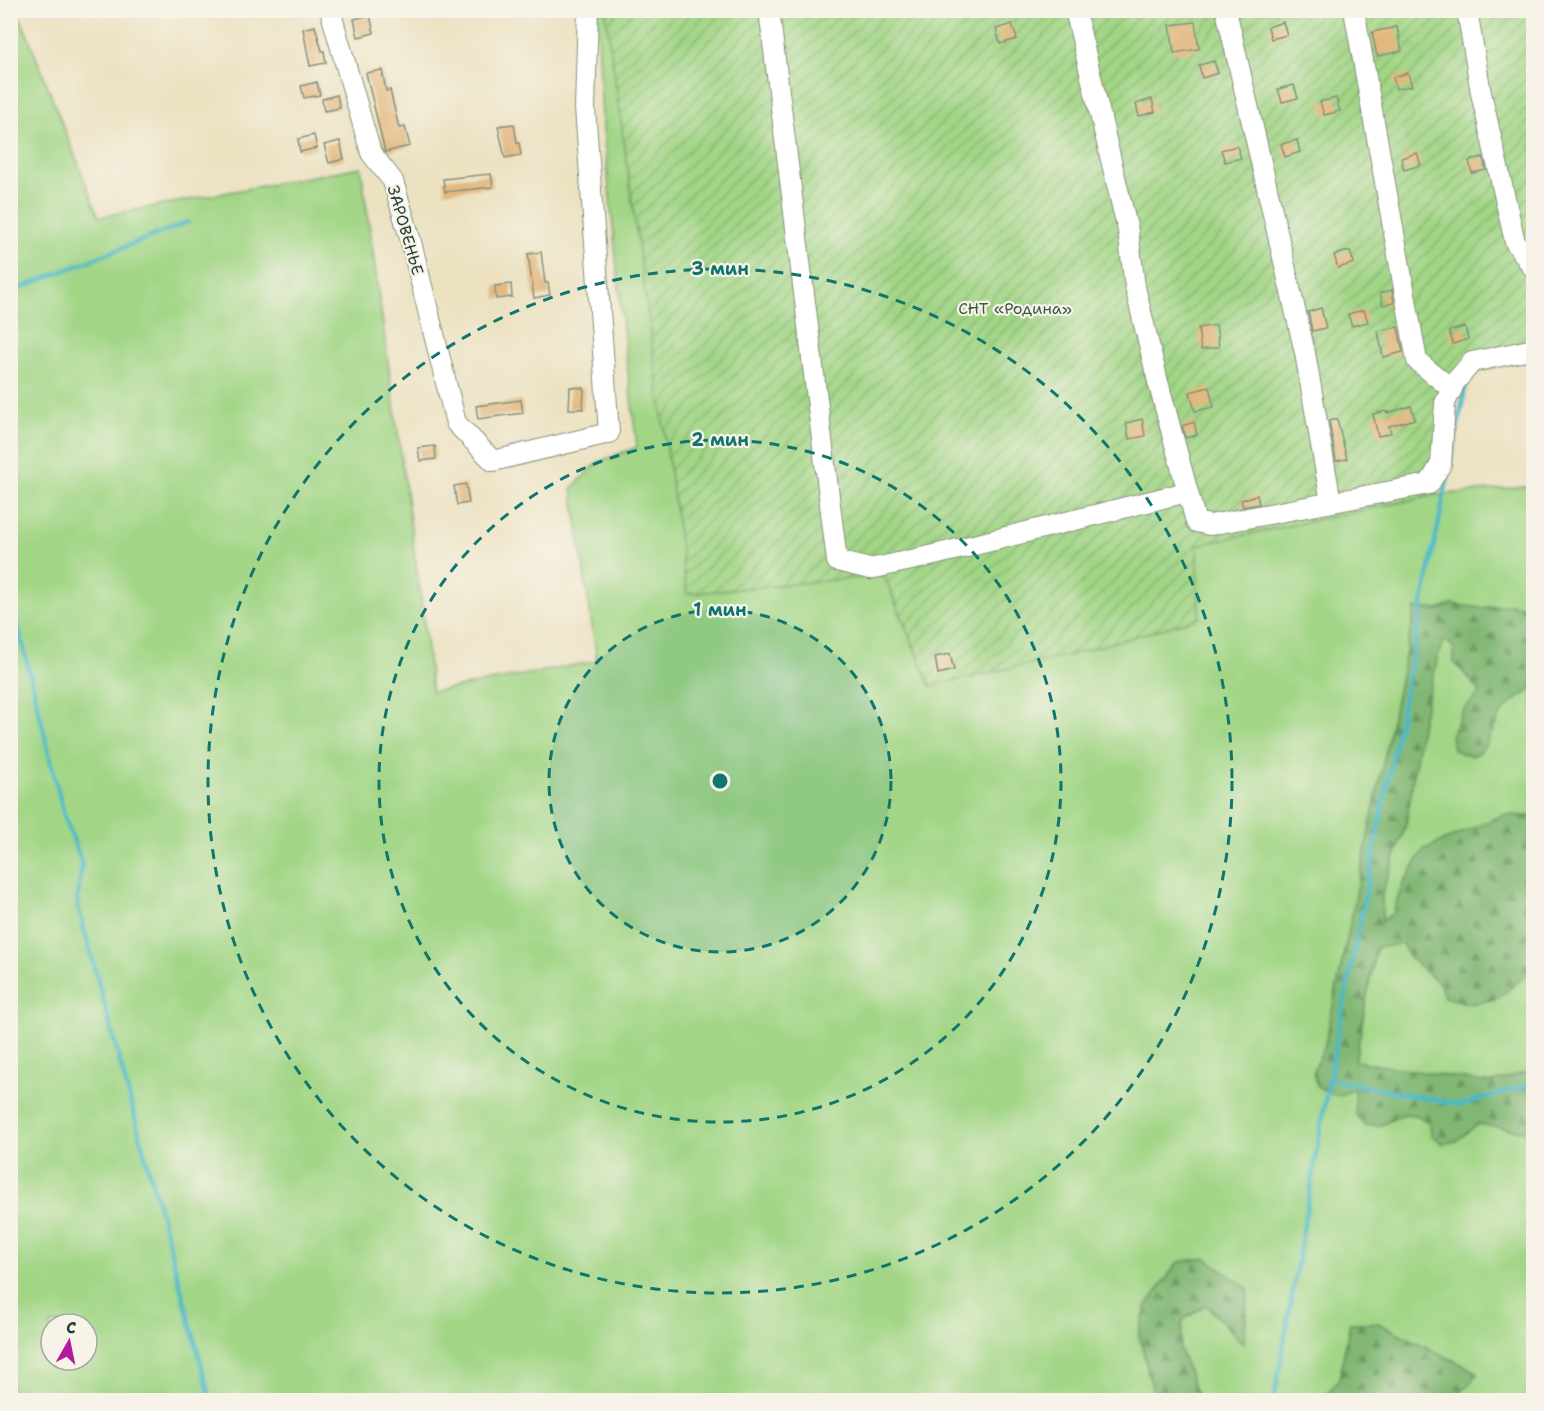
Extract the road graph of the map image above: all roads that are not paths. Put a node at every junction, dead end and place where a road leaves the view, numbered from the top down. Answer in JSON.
{"nodes":[{"id":1,"x":330,"y":10,"type":"edge"},
{"id":2,"x":588,"y":10,"type":"edge"},
{"id":3,"x":769,"y":10,"type":"edge"},
{"id":4,"x":1075,"y":10,"type":"edge"},
{"id":5,"x":1226,"y":10,"type":"edge"},
{"id":6,"x":1354,"y":10,"type":"edge"},
{"id":7,"x":1467,"y":10,"type":"edge"},
{"id":8,"x":1533,"y":269,"type":"edge"},
{"id":9,"x":1533,"y":350,"type":"edge"},
{"id":10,"x":1452,"y":388,"type":"junction"},
{"id":11,"x":1187,"y":492,"type":"junction"},
{"id":12,"x":1331,"y":502,"type":"junction"}],
"edges":[{"from":1,"to":2,"type":"street","name":"ЗАРОВЕНЬЕ"},
{"from":3,"to":11,"type":"street"},
{"from":4,"to":11,"type":"street"},
{"from":5,"to":12,"type":"street"},
{"from":6,"to":10,"type":"street"},
{"from":7,"to":8,"type":"street"},
{"from":9,"to":10,"type":"street"},
{"from":10,"to":12,"type":"street"},
{"from":11,"to":12,"type":"street"}]}
